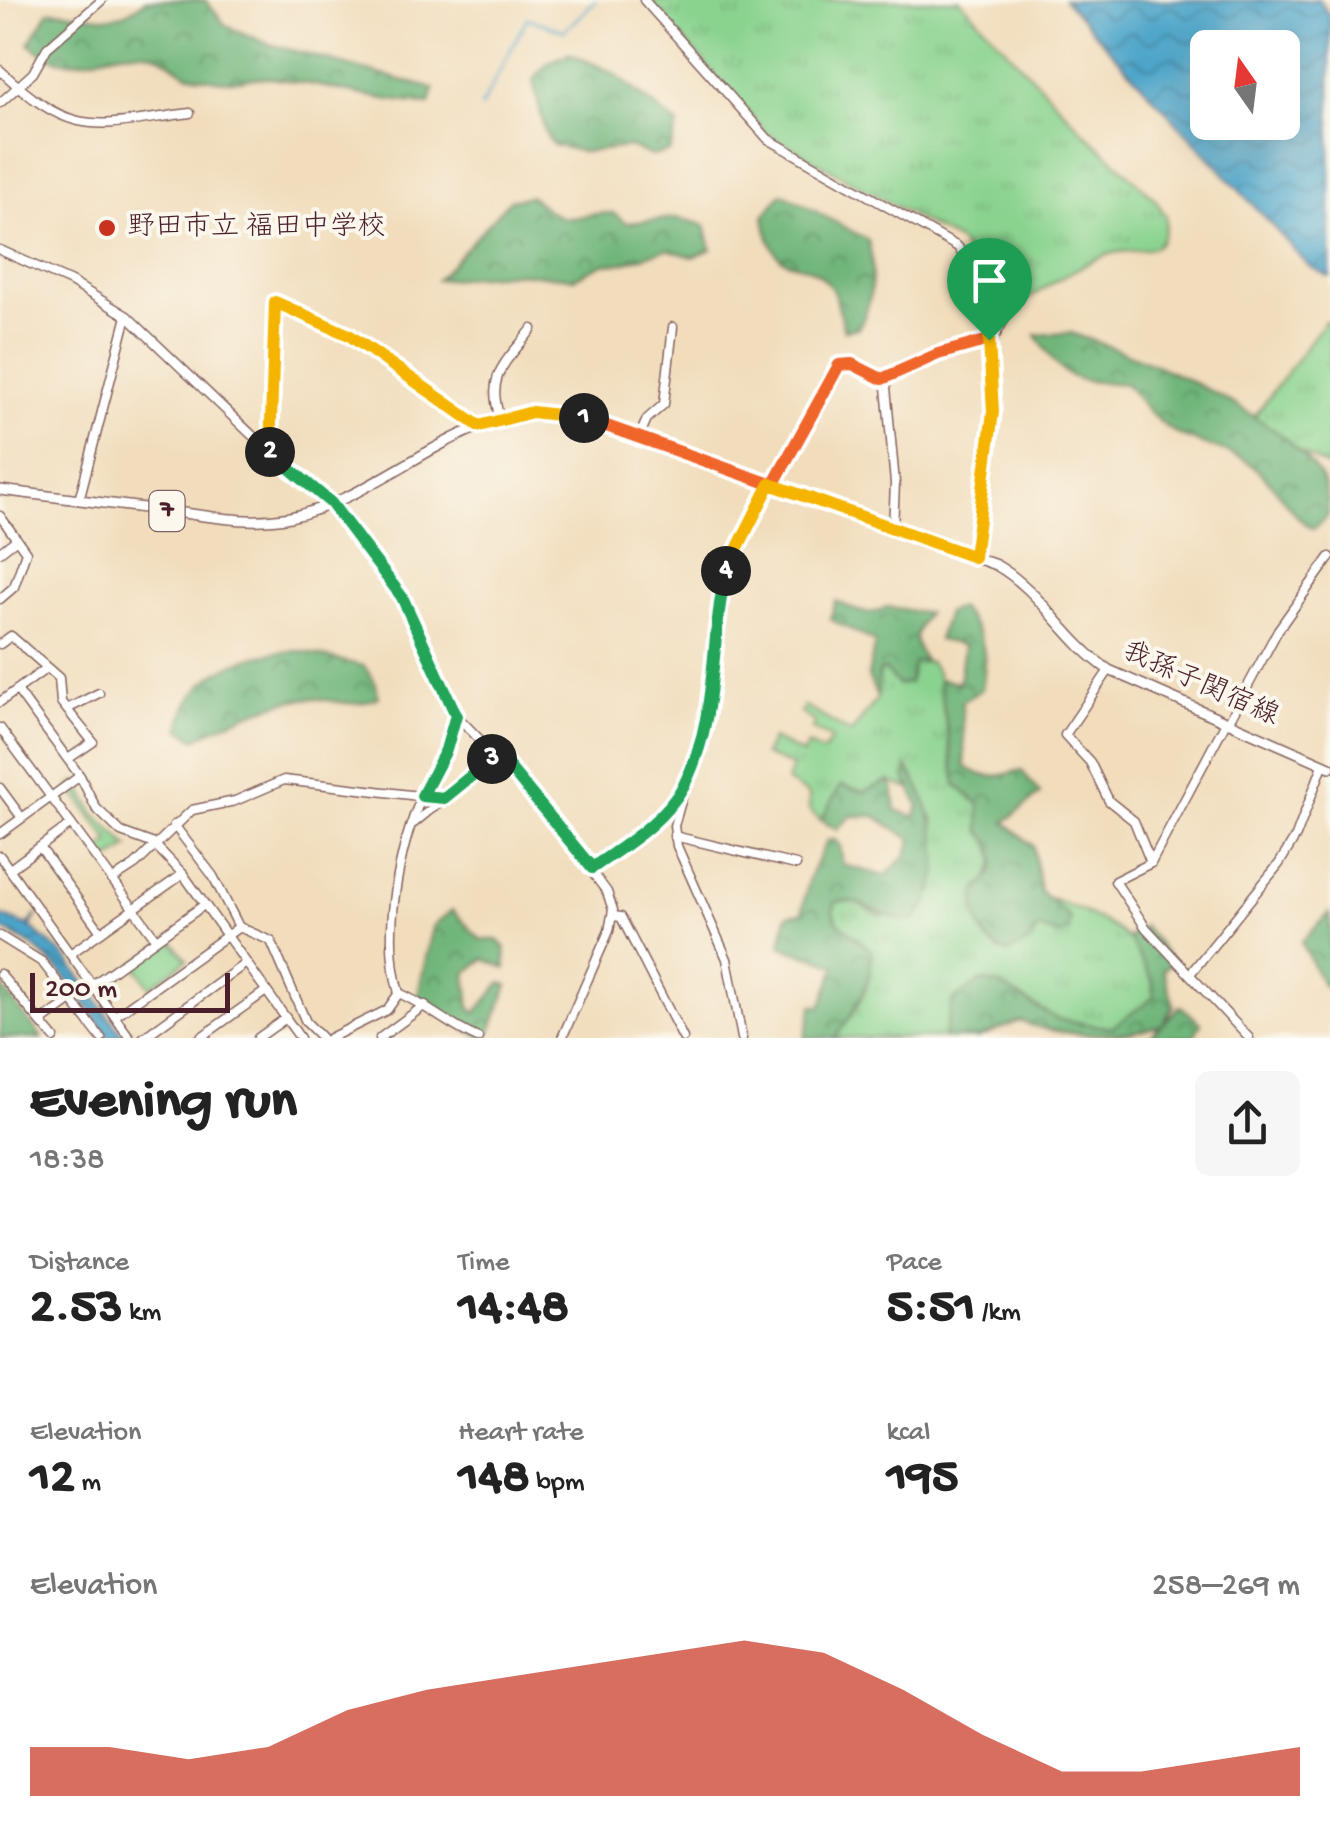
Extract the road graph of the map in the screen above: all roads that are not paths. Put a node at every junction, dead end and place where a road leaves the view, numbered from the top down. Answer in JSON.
{"nodes":[{"id":1,"x":102,"y":0,"type":"edge"},
{"id":2,"x":644,"y":0,"type":"edge"},
{"id":3,"x":0,"y":70,"type":"edge"},
{"id":4,"x":17,"y":86,"type":"junction"},
{"id":5,"x":0,"y":103,"type":"edge"},
{"id":6,"x":190,"y":113,"type":"dead end"},
{"id":7,"x":0,"y":250,"type":"edge"},
{"id":8,"x":126,"y":316,"type":"junction"},
{"id":9,"x":673,"y":327,"type":"dead end"},
{"id":10,"x":532,"y":329,"type":"dead end"},
{"id":11,"x":989,"y":340,"type":"junction"},
{"id":12,"x":882,"y":379,"type":"junction"},
{"id":13,"x":500,"y":418,"type":"junction"},
{"id":14,"x":479,"y":426,"type":"junction"},
{"id":15,"x":639,"y":437,"type":"junction"},
{"id":16,"x":268,"y":450,"type":"junction"},
{"id":17,"x":772,"y":485,"type":"junction"},
{"id":18,"x":0,"y":490,"type":"edge"},
{"id":19,"x":79,"y":500,"type":"junction"},
{"id":20,"x":331,"y":503,"type":"junction"},
{"id":21,"x":0,"y":516,"type":"edge"},
{"id":22,"x":893,"y":529,"type":"junction"},
{"id":23,"x":17,"y":539,"type":"junction"},
{"id":24,"x":0,"y":552,"type":"edge"},
{"id":25,"x":974,"y":557,"type":"junction"},
{"id":26,"x":1330,"y":557,"type":"edge"},
{"id":27,"x":0,"y":599,"type":"edge"},
{"id":28,"x":0,"y":644,"type":"edge"},
{"id":29,"x":47,"y":668,"type":"junction"},
{"id":30,"x":1109,"y":670,"type":"junction"},
{"id":31,"x":16,"y":690,"type":"junction"},
{"id":32,"x":99,"y":693,"type":"dead end"},
{"id":33,"x":0,"y":702,"type":"edge"},
{"id":34,"x":67,"y":709,"type":"junction"},
{"id":35,"x":456,"y":715,"type":"junction"},
{"id":36,"x":1227,"y":722,"type":"junction"},
{"id":37,"x":0,"y":728,"type":"edge"},
{"id":38,"x":498,"y":754,"type":"junction"},
{"id":39,"x":68,"y":760,"type":"junction"},
{"id":40,"x":1326,"y":766,"type":"edge"},
{"id":41,"x":80,"y":776,"type":"junction"},
{"id":42,"x":684,"y":786,"type":"junction"},
{"id":43,"x":0,"y":788,"type":"edge"},
{"id":44,"x":422,"y":796,"type":"junction"},
{"id":45,"x":51,"y":797,"type":"junction"},
{"id":46,"x":444,"y":798,"type":"junction"},
{"id":47,"x":22,"y":818,"type":"junction"},
{"id":48,"x":71,"y":824,"type":"junction"},
{"id":49,"x":414,"y":824,"type":"junction"},
{"id":50,"x":174,"y":825,"type":"junction"},
{"id":51,"x":0,"y":834,"type":"edge"},
{"id":52,"x":674,"y":836,"type":"junction"},
{"id":53,"x":154,"y":844,"type":"junction"},
{"id":54,"x":40,"y":847,"type":"junction"},
{"id":55,"x":0,"y":856,"type":"edge"},
{"id":56,"x":1151,"y":863,"type":"junction"},
{"id":57,"x":796,"y":865,"type":"dead end"},
{"id":58,"x":592,"y":868,"type":"junction"},
{"id":59,"x":10,"y":869,"type":"junction"},
{"id":60,"x":182,"y":874,"type":"junction"},
{"id":61,"x":112,"y":880,"type":"junction"},
{"id":62,"x":204,"y":905,"type":"junction"},
{"id":63,"x":134,"y":909,"type":"junction"},
{"id":64,"x":613,"y":916,"type":"junction"},
{"id":65,"x":240,"y":927,"type":"junction"},
{"id":66,"x":101,"y":932,"type":"junction"},
{"id":67,"x":0,"y":936,"type":"edge"},
{"id":68,"x":226,"y":936,"type":"junction"},
{"id":69,"x":156,"y":940,"type":"junction"},
{"id":70,"x":70,"y":954,"type":"junction"},
{"id":71,"x":246,"y":964,"type":"junction"},
{"id":72,"x":0,"y":974,"type":"edge"},
{"id":73,"x":1190,"y":974,"type":"junction"},
{"id":74,"x":91,"y":987,"type":"junction"},
{"id":75,"x":266,"y":991,"type":"junction"},
{"id":76,"x":398,"y":993,"type":"junction"},
{"id":77,"x":76,"y":998,"type":"junction"},
{"id":78,"x":425,"y":1005,"type":"junction"},
{"id":79,"x":115,"y":1016,"type":"junction"},
{"id":80,"x":286,"y":1018,"type":"junction"},
{"id":81,"x":42,"y":1021,"type":"junction"},
{"id":82,"x":450,"y":1026,"type":"junction"},
{"id":83,"x":54,"y":1038,"type":"edge"},
{"id":84,"x":100,"y":1038,"type":"edge"},
{"id":85,"x":130,"y":1038,"type":"edge"},
{"id":86,"x":143,"y":1038,"type":"edge"},
{"id":87,"x":200,"y":1038,"type":"edge"},
{"id":88,"x":258,"y":1038,"type":"edge"},
{"id":89,"x":300,"y":1038,"type":"edge"},
{"id":90,"x":322,"y":1038,"type":"edge"},
{"id":91,"x":330,"y":1038,"type":"edge"},
{"id":92,"x":380,"y":1038,"type":"edge"},
{"id":93,"x":449,"y":1038,"type":"edge"},
{"id":94,"x":478,"y":1038,"type":"edge"},
{"id":95,"x":562,"y":1038,"type":"edge"},
{"id":96,"x":683,"y":1038,"type":"edge"},
{"id":97,"x":742,"y":1038,"type":"edge"},
{"id":98,"x":1249,"y":1038,"type":"edge"}],
"edges":[{"from":1,"to":4,"type":"street"},
{"from":2,"to":11,"type":"street"},
{"from":3,"to":4,"type":"street"},
{"from":4,"to":5,"type":"street"},
{"from":4,"to":6,"type":"street"},
{"from":7,"to":8,"type":"street"},
{"from":8,"to":16,"type":"street"},
{"from":8,"to":19,"type":"street"},
{"from":9,"to":15,"type":"street"},
{"from":10,"to":13,"type":"street"},
{"from":11,"to":12,"type":"street"},
{"from":11,"to":25,"type":"street"},
{"from":12,"to":17,"type":"street"},
{"from":12,"to":22,"type":"street"},
{"from":13,"to":14,"type":"main road","name":"我孫子関宿線","number":"7"},
{"from":13,"to":15,"type":"main road","name":"我孫子関宿線","number":"7"},
{"from":14,"to":16,"type":"street"},
{"from":14,"to":20,"type":"main road","name":"我孫子関宿線","number":"7"},
{"from":15,"to":17,"type":"main road","name":"我孫子関宿線","number":"7"},
{"from":16,"to":20,"type":"street"},
{"from":17,"to":22,"type":"main road","name":"我孫子関宿線","number":"7"},
{"from":17,"to":42,"type":"street"},
{"from":18,"to":19,"type":"main road","name":"我孫子関宿線","number":"7"},
{"from":19,"to":20,"type":"main road","name":"我孫子関宿線","number":"7"},
{"from":20,"to":35,"type":"street"},
{"from":21,"to":23,"type":"street"},
{"from":22,"to":25,"type":"main road","name":"我孫子関宿線","number":"7"},
{"from":23,"to":24,"type":"street"},
{"from":23,"to":27,"type":"street"},
{"from":25,"to":30,"type":"main road","name":"我孫子関宿線","number":"7"},
{"from":26,"to":36,"type":"street"},
{"from":28,"to":29,"type":"street"},
{"from":29,"to":31,"type":"street"},
{"from":29,"to":34,"type":"street"},
{"from":30,"to":36,"type":"main road","name":"我孫子関宿線","number":"7"},
{"from":30,"to":56,"type":"street"},
{"from":31,"to":33,"type":"street"},
{"from":31,"to":39,"type":"street"},
{"from":32,"to":34,"type":"street"},
{"from":34,"to":39,"type":"street"},
{"from":35,"to":38,"type":"street"},
{"from":35,"to":44,"type":"street"},
{"from":36,"to":40,"type":"main road","name":"我孫子関宿線","number":"7"},
{"from":36,"to":56,"type":"street"},
{"from":37,"to":45,"type":"street"},
{"from":38,"to":46,"type":"street"},
{"from":38,"to":58,"type":"street"},
{"from":39,"to":41,"type":"street"},
{"from":40,"to":73,"type":"street"},
{"from":41,"to":45,"type":"street"},
{"from":41,"to":53,"type":"street"},
{"from":42,"to":52,"type":"street"},
{"from":42,"to":58,"type":"street"},
{"from":43,"to":47,"type":"street"},
{"from":44,"to":46,"type":"street"},
{"from":44,"to":49,"type":"street"},
{"from":44,"to":50,"type":"street"},
{"from":45,"to":47,"type":"street"},
{"from":45,"to":48,"type":"street"},
{"from":46,"to":49,"type":"street"},
{"from":47,"to":51,"type":"street"},
{"from":48,"to":54,"type":"street"},
{"from":48,"to":61,"type":"street"},
{"from":49,"to":76,"type":"street"},
{"from":50,"to":53,"type":"street"},
{"from":50,"to":65,"type":"street"},
{"from":52,"to":57,"type":"street"},
{"from":52,"to":97,"type":"street"},
{"from":53,"to":60,"type":"street"},
{"from":53,"to":61,"type":"street"},
{"from":54,"to":59,"type":"street"},
{"from":54,"to":66,"type":"street"},
{"from":55,"to":59,"type":"street"},
{"from":56,"to":73,"type":"street"},
{"from":58,"to":64,"type":"street"},
{"from":59,"to":70,"type":"street"},
{"from":60,"to":62,"type":"street"},
{"from":60,"to":63,"type":"street"},
{"from":61,"to":63,"type":"street"},
{"from":62,"to":68,"type":"street"},
{"from":62,"to":69,"type":"street"},
{"from":63,"to":66,"type":"street"},
{"from":63,"to":69,"type":"street"},
{"from":64,"to":95,"type":"street"},
{"from":64,"to":96,"type":"street"},
{"from":65,"to":68,"type":"street"},
{"from":65,"to":90,"type":"street"},
{"from":66,"to":70,"type":"street"},
{"from":67,"to":77,"type":"street"},
{"from":68,"to":71,"type":"street"},
{"from":68,"to":79,"type":"street"},
{"from":69,"to":74,"type":"street"},
{"from":70,"to":74,"type":"street"},
{"from":71,"to":75,"type":"street"},
{"from":71,"to":86,"type":"street"},
{"from":72,"to":81,"type":"street"},
{"from":73,"to":98,"type":"street"},
{"from":74,"to":77,"type":"street"},
{"from":74,"to":79,"type":"street"},
{"from":75,"to":80,"type":"street"},
{"from":75,"to":87,"type":"street"},
{"from":76,"to":78,"type":"street"},
{"from":76,"to":91,"type":"street"},
{"from":77,"to":81,"type":"street"},
{"from":77,"to":84,"type":"street"},
{"from":78,"to":82,"type":"street"},
{"from":78,"to":92,"type":"street"},
{"from":79,"to":85,"type":"street"},
{"from":80,"to":88,"type":"street"},
{"from":80,"to":89,"type":"street"},
{"from":81,"to":83,"type":"street"},
{"from":82,"to":93,"type":"street"},
{"from":82,"to":94,"type":"street"}]}
